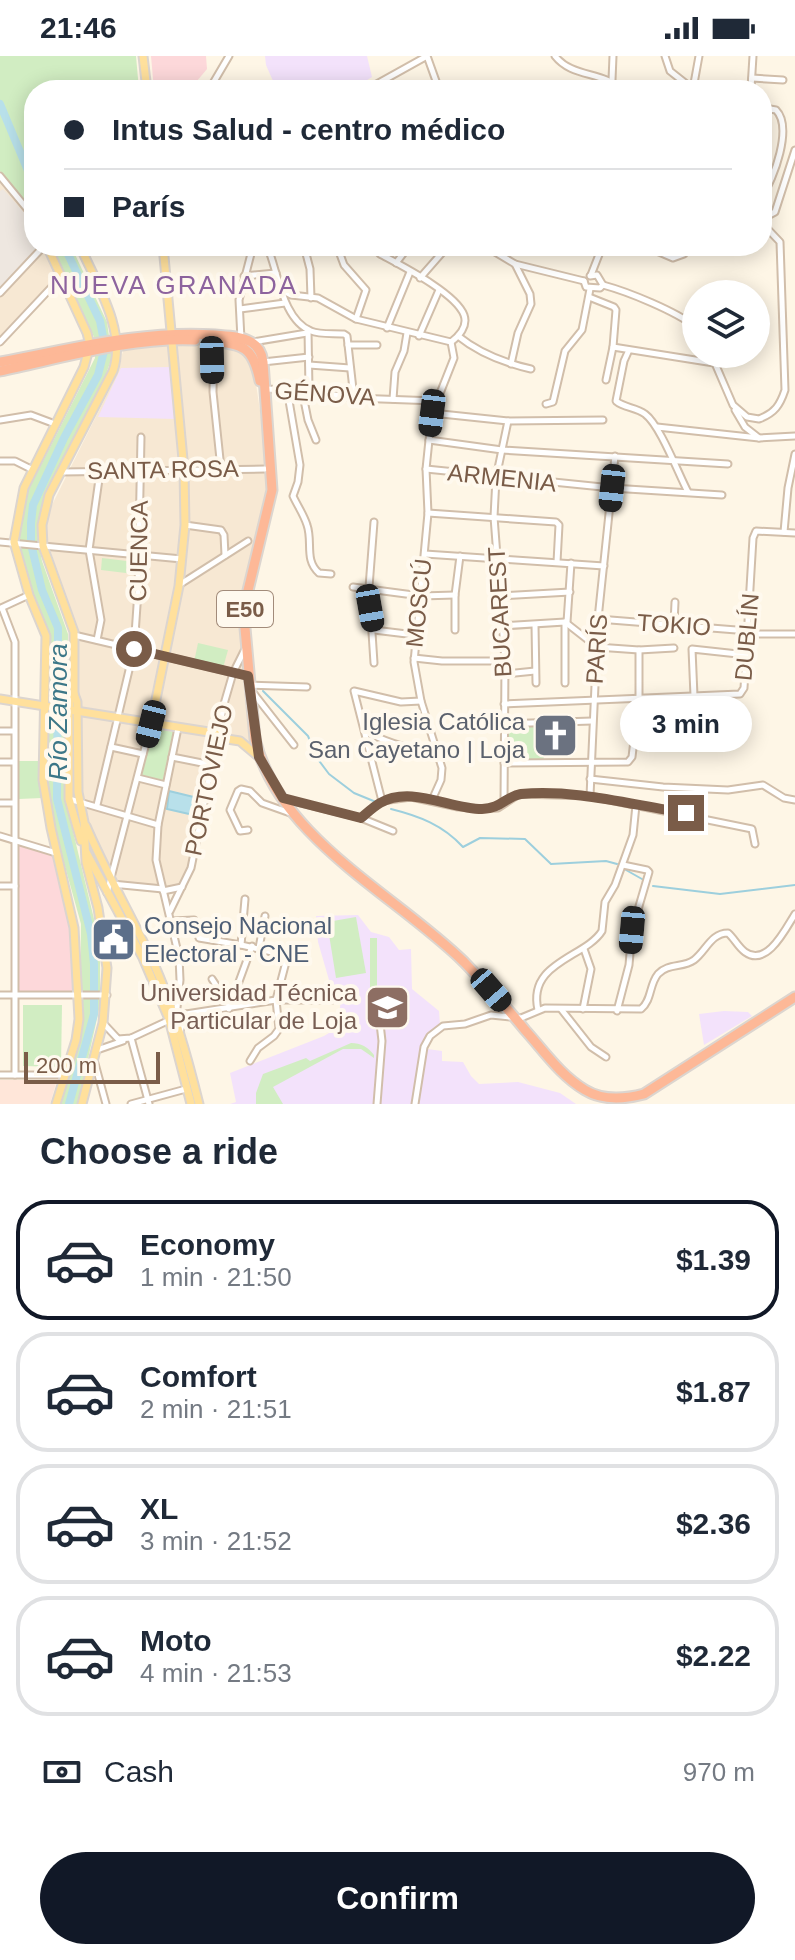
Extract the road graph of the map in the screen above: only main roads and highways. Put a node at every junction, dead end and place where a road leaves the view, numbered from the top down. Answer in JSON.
{"nodes":[{"id":1,"x":143,"y":56,"type":"edge"},
{"id":2,"x":146,"y":80,"type":"edge"},
{"id":3,"x":50,"y":256,"type":"edge"},
{"id":4,"x":84,"y":256,"type":"edge"},
{"id":5,"x":164,"y":256,"type":"edge"},
{"id":6,"x":171,"y":336,"type":"junction"},
{"id":7,"x":241,"y":342,"type":"junction"},
{"id":8,"x":116,"y":344,"type":"junction"},
{"id":9,"x":91,"y":349,"type":"junction"},
{"id":10,"x":0,"y":362,"type":"edge"},
{"id":11,"x":19,"y":363,"type":"junction"},
{"id":12,"x":0,"y":371,"type":"edge"},
{"id":13,"x":263,"y":389,"type":"junction"},
{"id":14,"x":0,"y":699,"type":"edge"},
{"id":15,"x":44,"y":706,"type":"junction"},
{"id":16,"x":73,"y":711,"type":"junction"},
{"id":17,"x":151,"y":724,"type":"junction"},
{"id":18,"x":259,"y":757,"type":"junction"},
{"id":19,"x":84,"y":822,"type":"junction"},
{"id":20,"x":85,"y":849,"type":"junction"},
{"id":21,"x":795,"y":997,"type":"edge"},
{"id":22,"x":172,"y":1018,"type":"junction"},
{"id":23,"x":83,"y":1100,"type":"edge"},
{"id":24,"x":56,"y":1104,"type":"edge"},
{"id":25,"x":191,"y":1104,"type":"edge"},
{"id":26,"x":199,"y":1104,"type":"edge"}],
"edges":[{"from":1,"to":2,"type":"main road"},
{"from":3,"to":9,"type":"main road"},
{"from":4,"to":8,"type":"main road"},
{"from":5,"to":6,"type":"main road"},
{"from":6,"to":7,"type":"highway"},
{"from":6,"to":8,"type":"highway"},
{"from":6,"to":17,"type":"main road"},
{"from":7,"to":13,"type":"highway","number":"E50"},
{"from":7,"to":13,"type":"highway","number":"E50"},
{"from":8,"to":9,"type":"highway"},
{"from":8,"to":16,"type":"main road"},
{"from":9,"to":11,"type":"highway"},
{"from":9,"to":15,"type":"main road"},
{"from":10,"to":11,"type":"highway"},
{"from":11,"to":12,"type":"highway"},
{"from":13,"to":18,"type":"highway","number":"E50"},
{"from":14,"to":15,"type":"main road"},
{"from":15,"to":16,"type":"main road"},
{"from":15,"to":24,"type":"main road"},
{"from":16,"to":17,"type":"main road"},
{"from":16,"to":19,"type":"main road"},
{"from":16,"to":20,"type":"main road"},
{"from":17,"to":18,"type":"main road"},
{"from":18,"to":21,"type":"highway","number":"E50"},
{"from":19,"to":20,"type":"main road"},
{"from":19,"to":22,"type":"main road"},
{"from":20,"to":22,"type":"main road"},
{"from":20,"to":23,"type":"main road"},
{"from":22,"to":25,"type":"main road"},
{"from":22,"to":26,"type":"main road"}]}
